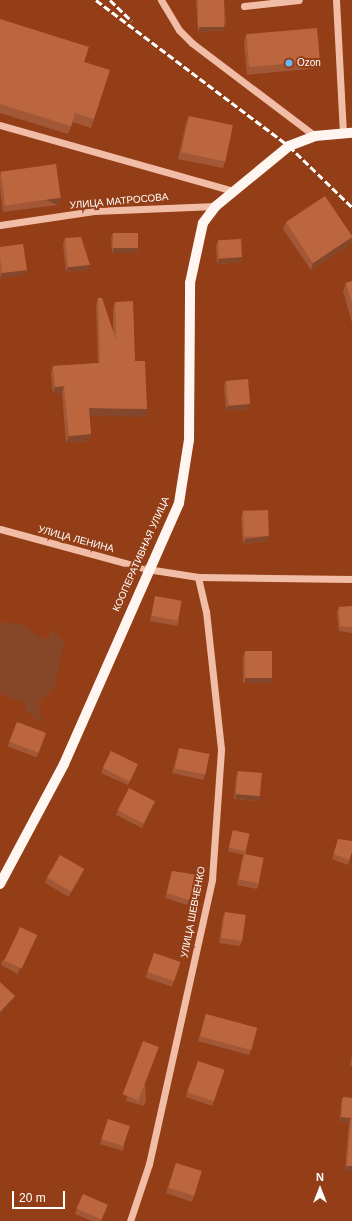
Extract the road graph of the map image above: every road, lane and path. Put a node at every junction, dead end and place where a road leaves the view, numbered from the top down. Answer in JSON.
{"nodes":[{"id":1,"x":161,"y":0,"type":"edge"},
{"id":2,"x":299,"y":0,"type":"edge"},
{"id":3,"x":336,"y":0,"type":"edge"},
{"id":4,"x":244,"y":6,"type":"dead end"},
{"id":5,"x":0,"y":125,"type":"edge"},
{"id":6,"x":347,"y":133,"type":"edge"},
{"id":7,"x":315,"y":136,"type":"junction"},
{"id":8,"x":234,"y":191,"type":"junction"},
{"id":9,"x":216,"y":206,"type":"junction"},
{"id":10,"x":0,"y":226,"type":"edge"},
{"id":11,"x":0,"y":529,"type":"edge"},
{"id":12,"x":147,"y":569,"type":"junction"},
{"id":13,"x":198,"y":577,"type":"junction"},
{"id":14,"x":352,"y":579,"type":"edge"},
{"id":15,"x":0,"y":884,"type":"edge"},
{"id":16,"x":130,"y":1221,"type":"edge"}],
"edges":[{"from":1,"to":7,"type":"street"},
{"from":2,"to":4,"type":"street"},
{"from":3,"to":6,"type":"street"},
{"from":5,"to":8,"type":"street"},
{"from":6,"to":7,"type":"main road","name":"КООПЕРАТИВНАЯ УЛИЦА"},
{"from":7,"to":8,"type":"main road","name":"КООПЕРАТИВНАЯ УЛИЦА"},
{"from":8,"to":9,"type":"main road","name":"КООПЕРАТИВНАЯ УЛИЦА"},
{"from":9,"to":10,"type":"street","name":"УЛИЦА МАТРОСОВА"},
{"from":9,"to":12,"type":"main road","name":"КООПЕРАТИВНАЯ УЛИЦА"},
{"from":11,"to":12,"type":"street","name":"УЛИЦА ЛЕНИНА"},
{"from":12,"to":13,"type":"street","name":"УЛИЦА ЛЕНИНА"},
{"from":12,"to":15,"type":"main road","name":"КООПЕРАТИВНАЯ УЛИЦА"},
{"from":13,"to":14,"type":"street","name":"УЛИЦА ЛЕНИНА"},
{"from":13,"to":16,"type":"street","name":"УЛИЦА ШЕВЧЕНКО"}]}
